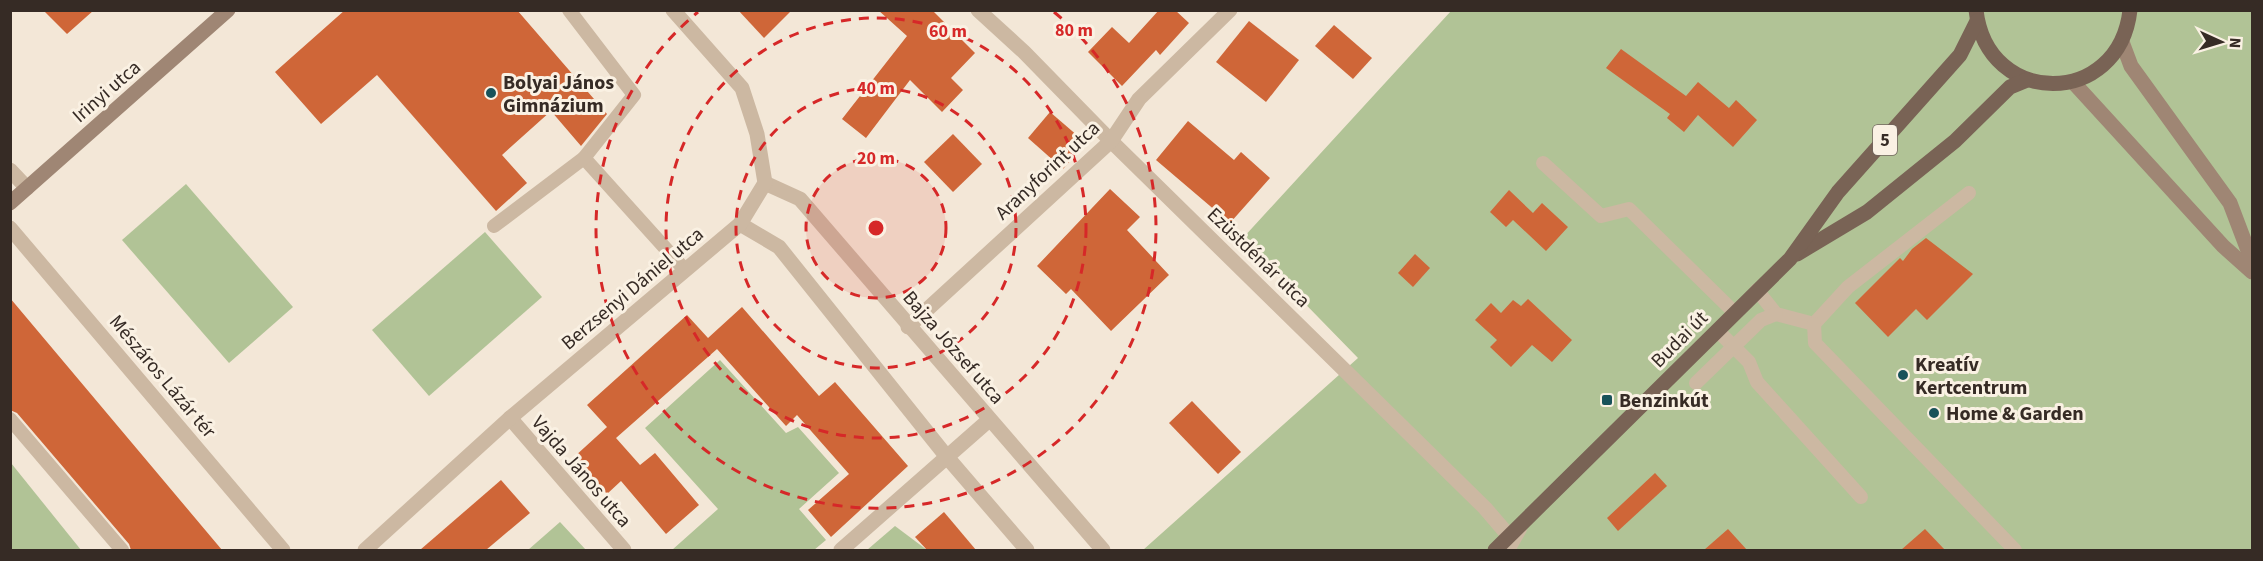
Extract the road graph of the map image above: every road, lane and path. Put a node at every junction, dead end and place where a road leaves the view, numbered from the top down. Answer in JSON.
{"nodes":[{"id":1,"x":228,"y":10,"type":"edge"},
{"id":2,"x":568,"y":10,"type":"edge"},
{"id":3,"x":673,"y":10,"type":"edge"},
{"id":4,"x":978,"y":10,"type":"edge"},
{"id":5,"x":1230,"y":10,"type":"edge"},
{"id":6,"x":2130,"y":10,"type":"edge"},
{"id":7,"x":1977,"y":16,"type":"edge"},
{"id":8,"x":2122,"y":42,"type":"junction"},
{"id":9,"x":2027,"y":80,"type":"junction"},
{"id":10,"x":2073,"y":82,"type":"junction"},
{"id":11,"x":1111,"y":141,"type":"junction"},
{"id":12,"x":584,"y":158,"type":"junction"},
{"id":13,"x":1543,"y":163,"type":"dead end"},
{"id":14,"x":10,"y":170,"type":"edge"},
{"id":15,"x":765,"y":183,"type":"junction"},
{"id":16,"x":27,"y":188,"type":"junction"},
{"id":17,"x":1969,"y":193,"type":"dead end"},
{"id":18,"x":10,"y":203,"type":"edge"},
{"id":19,"x":740,"y":224,"type":"junction"},
{"id":20,"x":494,"y":226,"type":"dead end"},
{"id":21,"x":10,"y":228,"type":"edge"},
{"id":22,"x":1790,"y":259,"type":"junction"},
{"id":23,"x":2253,"y":261,"type":"edge"},
{"id":24,"x":686,"y":270,"type":"junction"},
{"id":25,"x":2253,"y":272,"type":"edge"},
{"id":26,"x":1758,"y":290,"type":"junction"},
{"id":27,"x":1735,"y":313,"type":"junction"},
{"id":28,"x":1776,"y":314,"type":"junction"},
{"id":29,"x":1814,"y":324,"type":"junction"},
{"id":30,"x":908,"y":327,"type":"junction"},
{"id":31,"x":1718,"y":331,"type":"junction"},
{"id":32,"x":1734,"y":345,"type":"junction"},
{"id":33,"x":1696,"y":383,"type":"dead end"},
{"id":34,"x":510,"y":418,"type":"junction"},
{"id":35,"x":10,"y":419,"type":"edge"},
{"id":36,"x":989,"y":420,"type":"junction"},
{"id":37,"x":947,"y":457,"type":"junction"},
{"id":38,"x":1861,"y":497,"type":"dead end"},
{"id":39,"x":1508,"y":543,"type":"edge"},
{"id":40,"x":122,"y":550,"type":"edge"},
{"id":41,"x":283,"y":550,"type":"edge"},
{"id":42,"x":365,"y":550,"type":"edge"},
{"id":43,"x":624,"y":550,"type":"edge"},
{"id":44,"x":841,"y":550,"type":"edge"},
{"id":45,"x":1027,"y":550,"type":"edge"},
{"id":46,"x":1103,"y":550,"type":"edge"},
{"id":47,"x":1494,"y":550,"type":"edge"},
{"id":48,"x":2014,"y":550,"type":"edge"}],
"edges":[{"from":1,"to":16,"type":"street","name":"Irinyi utca"},
{"from":2,"to":12,"type":"lane"},
{"from":3,"to":15,"type":"street"},
{"from":4,"to":11,"type":"street","name":"Ezüstdénár utca"},
{"from":5,"to":11,"type":"street","name":"Aranyforint utca"},
{"from":6,"to":8,"type":"main road","number":"5"},
{"from":7,"to":9,"type":"main road","number":"5"},
{"from":7,"to":22,"type":"main road","name":"Budai út","number":"5"},
{"from":8,"to":10,"type":"main road","number":"5"},
{"from":8,"to":23,"type":"street"},
{"from":9,"to":10,"type":"main road","number":"5"},
{"from":9,"to":22,"type":"main road","name":"Budai út","number":"5"},
{"from":10,"to":25,"type":"street"},
{"from":11,"to":30,"type":"street","name":"Aranyforint utca"},
{"from":11,"to":39,"type":"street","name":"Ezüstdénár utca"},
{"from":12,"to":20,"type":"lane"},
{"from":12,"to":24,"type":"lane"},
{"from":13,"to":27,"type":"lane"},
{"from":14,"to":16,"type":"street"},
{"from":15,"to":19,"type":"street","name":"Berzsenyi Dániel utca"},
{"from":15,"to":30,"type":"street","name":"Bajza József utca"},
{"from":16,"to":18,"type":"street","name":"Irinyi utca"},
{"from":17,"to":29,"type":"lane"},
{"from":19,"to":24,"type":"street","name":"Berzsenyi Dániel utca"},
{"from":19,"to":37,"type":"street"},
{"from":21,"to":41,"type":"street","name":"Mészáros Lázár tér"},
{"from":22,"to":26,"type":"main road","name":"Budai út","number":"5"},
{"from":24,"to":34,"type":"street","name":"Berzsenyi Dániel utca"},
{"from":26,"to":27,"type":"main road","name":"Budai út","number":"5"},
{"from":26,"to":28,"type":"lane"},
{"from":27,"to":31,"type":"main road","name":"Budai út","number":"5"},
{"from":28,"to":29,"type":"lane"},
{"from":28,"to":32,"type":"lane"},
{"from":29,"to":48,"type":"lane"},
{"from":30,"to":36,"type":"street","name":"Bajza József utca"},
{"from":31,"to":32,"type":"lane"},
{"from":31,"to":39,"type":"main road","name":"Budai út","number":"5"},
{"from":32,"to":33,"type":"lane"},
{"from":32,"to":38,"type":"lane"},
{"from":34,"to":42,"type":"street","name":"Berzsenyi Dániel utca"},
{"from":34,"to":43,"type":"street","name":"Vajda János utca"},
{"from":35,"to":40,"type":"lane"},
{"from":36,"to":37,"type":"street"},
{"from":36,"to":46,"type":"street","name":"Bajza József utca"},
{"from":37,"to":44,"type":"street"},
{"from":37,"to":45,"type":"street"},
{"from":39,"to":47,"type":"main road","name":"Budai út","number":"5"}]}
